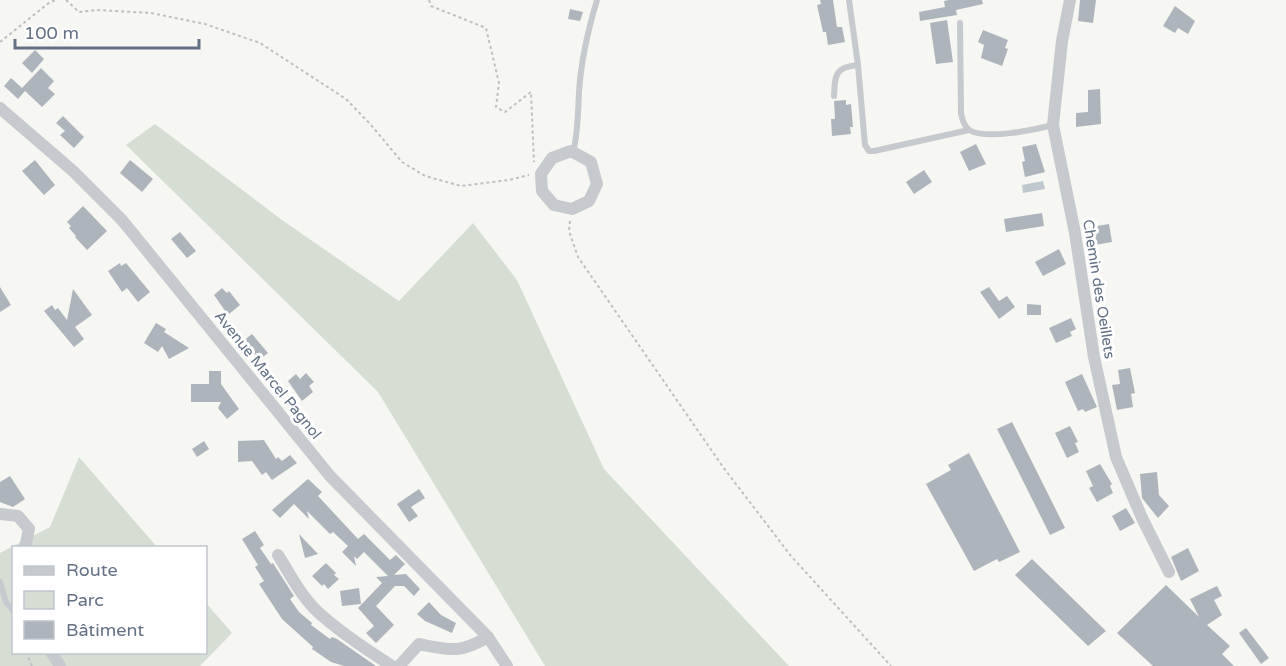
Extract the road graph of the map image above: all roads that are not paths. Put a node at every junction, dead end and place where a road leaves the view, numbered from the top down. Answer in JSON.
{"nodes":[{"id":1,"x":597,"y":0,"type":"edge"},
{"id":2,"x":849,"y":0,"type":"edge"},
{"id":3,"x":1070,"y":0,"type":"edge"},
{"id":4,"x":960,"y":23,"type":"dead end"},
{"id":5,"x":858,"y":65,"type":"junction"},
{"id":6,"x":834,"y":96,"type":"dead end"},
{"id":7,"x":0,"y":108,"type":"edge"},
{"id":8,"x":1053,"y":125,"type":"junction"},
{"id":9,"x":969,"y":130,"type":"junction"},
{"id":10,"x":573,"y":153,"type":"junction"},
{"id":11,"x":0,"y":514,"type":"edge"},
{"id":12,"x":25,"y":546,"type":"edge"},
{"id":13,"x":278,"y":555,"type":"dead end"},
{"id":14,"x":1169,"y":572,"type":"dead end"},
{"id":15,"x":0,"y":582,"type":"edge"},
{"id":16,"x":12,"y":610,"type":"edge"},
{"id":17,"x":488,"y":637,"type":"junction"},
{"id":18,"x":392,"y":666,"type":"edge"},
{"id":19,"x":399,"y":666,"type":"edge"},
{"id":20,"x":507,"y":666,"type":"edge"}],
"edges":[{"from":1,"to":10,"type":"lane"},
{"from":2,"to":5,"type":"lane"},
{"from":3,"to":8,"type":"street","name":"Chemin des Oeillets"},
{"from":4,"to":9,"type":"lane"},
{"from":5,"to":6,"type":"lane"},
{"from":5,"to":9,"type":"lane"},
{"from":7,"to":17,"type":"street","name":"Avenue Marcel Pagnol"},
{"from":8,"to":9,"type":"lane"},
{"from":8,"to":14,"type":"street","name":"Chemin des Oeillets"},
{"from":10,"to":10,"type":"street"},
{"from":11,"to":12,"type":"street"},
{"from":13,"to":18,"type":"street"},
{"from":15,"to":16,"type":"lane"},
{"from":17,"to":19,"type":"street"},
{"from":17,"to":20,"type":"street","name":"Avenue Marcel Pagnol"}]}
